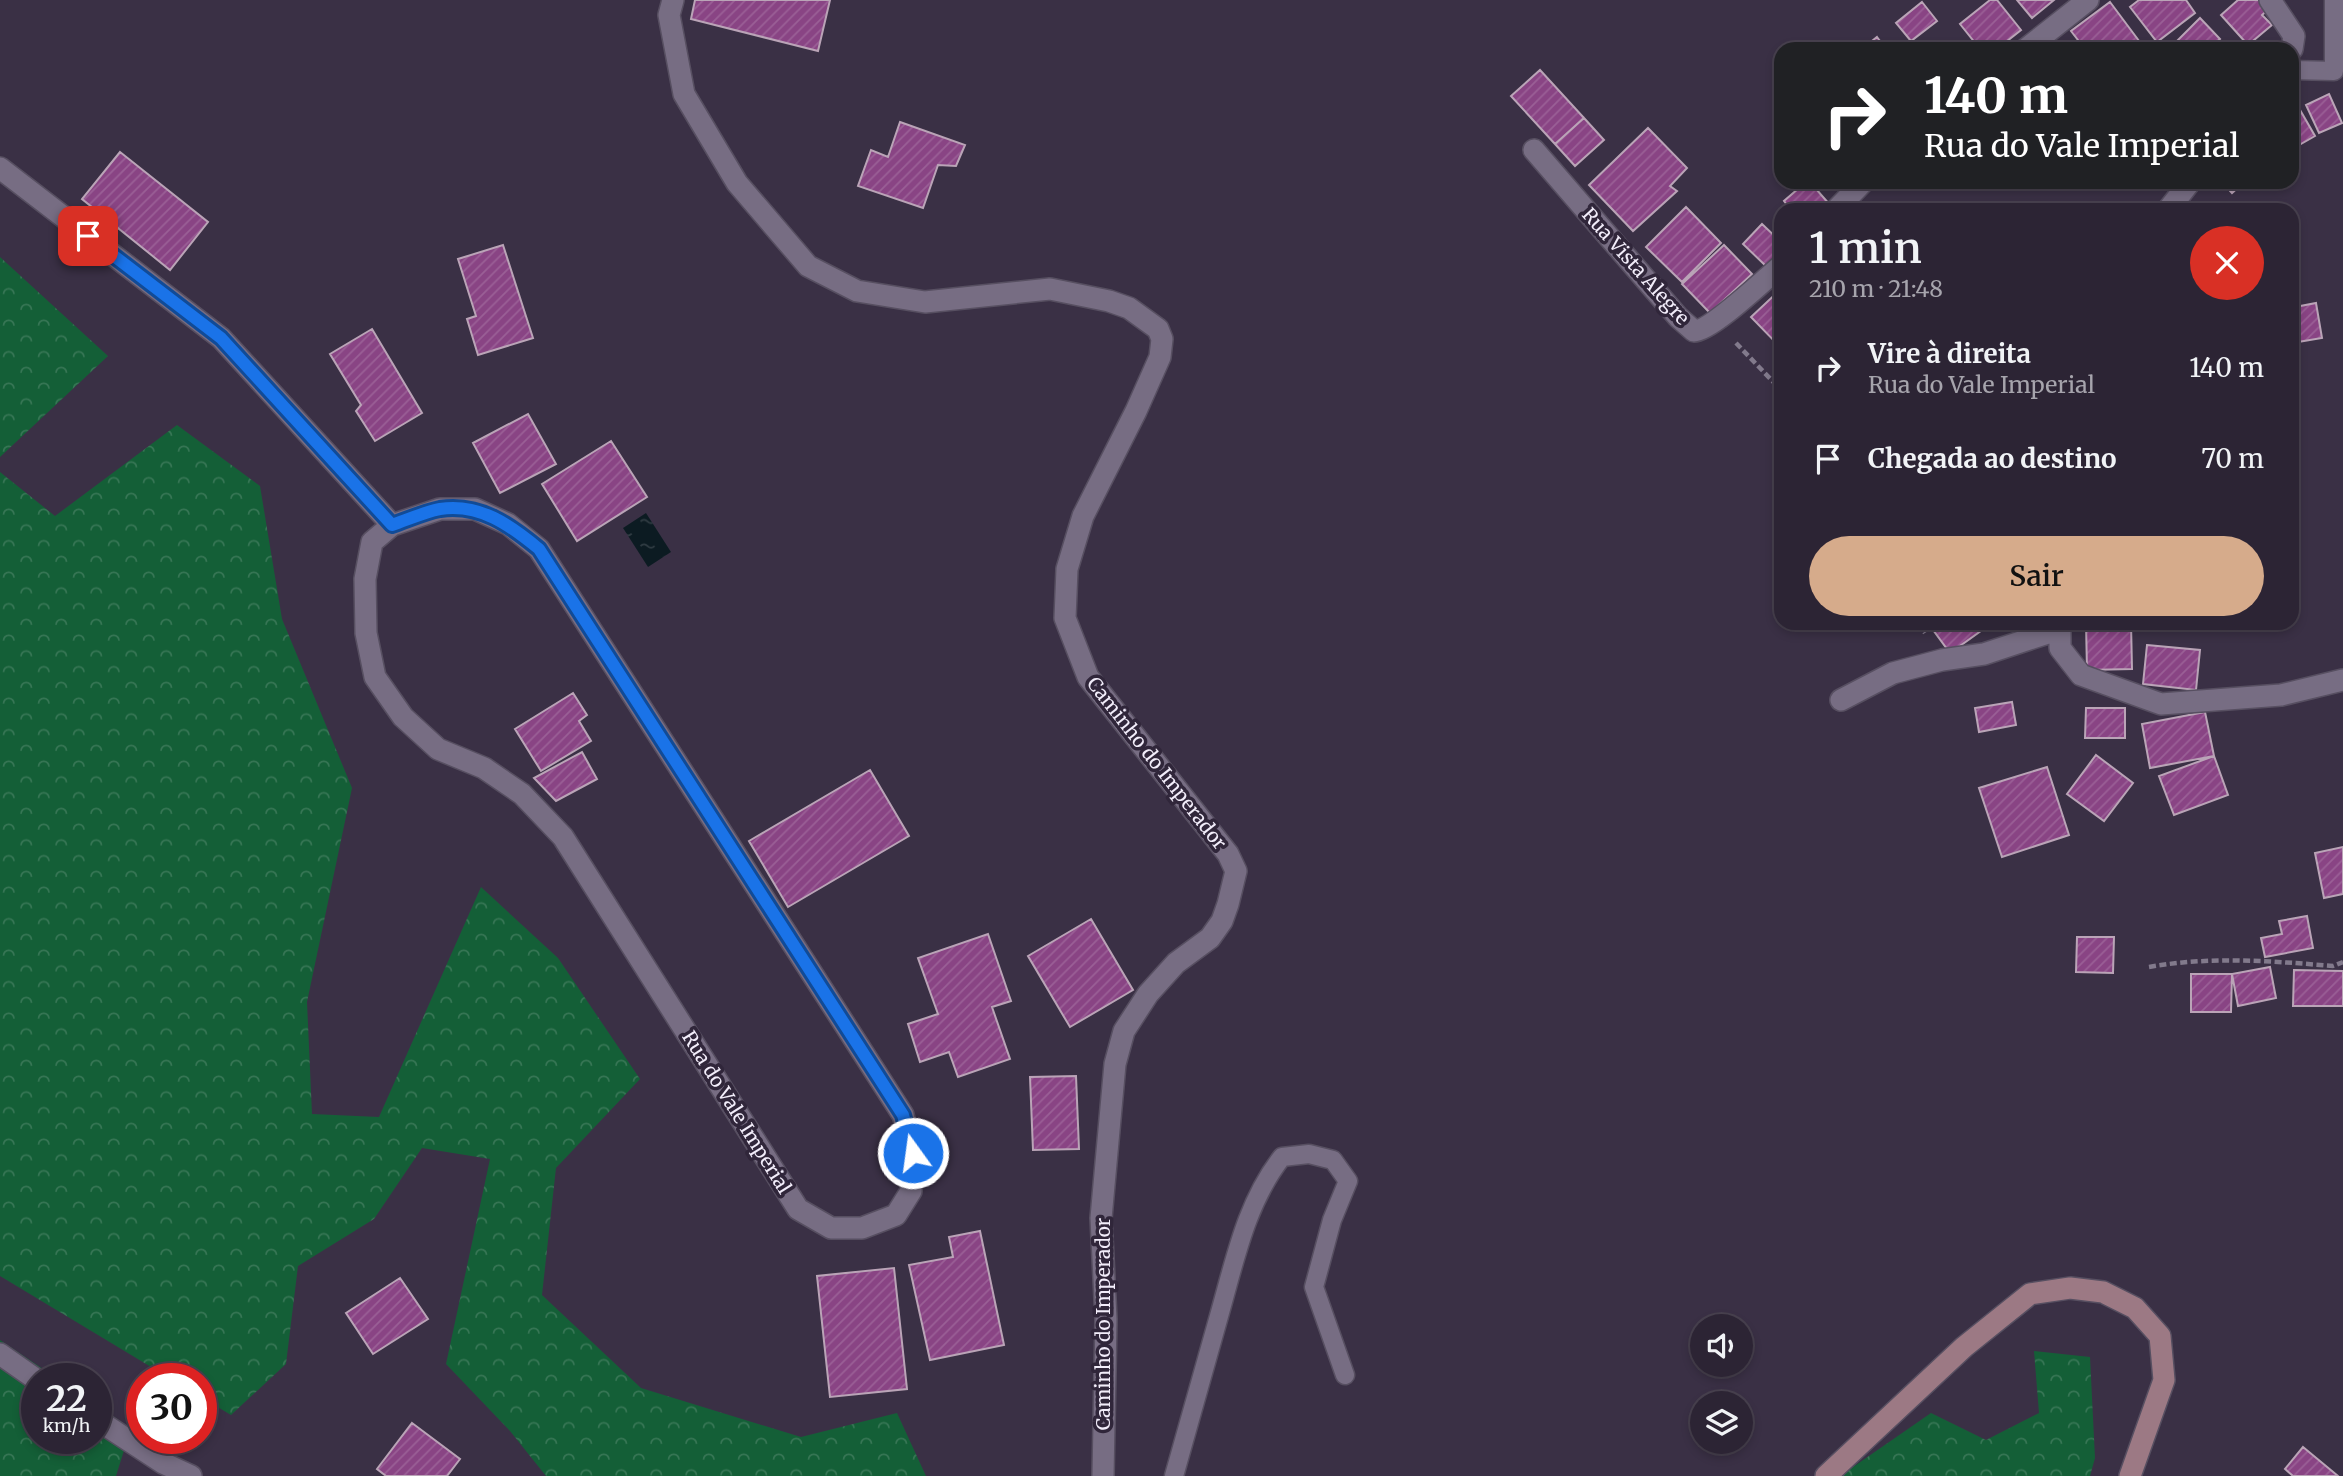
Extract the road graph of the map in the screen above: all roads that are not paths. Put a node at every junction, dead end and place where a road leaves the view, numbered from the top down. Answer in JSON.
{"nodes":[{"id":1,"x":673,"y":0,"type":"edge"},
{"id":2,"x":2088,"y":0,"type":"edge"},
{"id":3,"x":2270,"y":0,"type":"edge"},
{"id":4,"x":2334,"y":0,"type":"edge"},
{"id":5,"x":2035,"y":42,"type":"edge"},
{"id":6,"x":2293,"y":42,"type":"edge"},
{"id":7,"x":2299,"y":70,"type":"edge"},
{"id":8,"x":1534,"y":150,"type":"dead end"},
{"id":9,"x":0,"y":168,"type":"edge"},
{"id":10,"x":1856,"y":189,"type":"edge"},
{"id":11,"x":2184,"y":189,"type":"edge"},
{"id":12,"x":1843,"y":203,"type":"edge"},
{"id":13,"x":2174,"y":203,"type":"edge"},
{"id":14,"x":1774,"y":272,"type":"edge"},
{"id":15,"x":392,"y":525,"type":"junction"},
{"id":16,"x":2049,"y":630,"type":"edge"},
{"id":17,"x":2060,"y":630,"type":"edge"},
{"id":18,"x":2343,"y":680,"type":"edge"},
{"id":19,"x":1842,"y":701,"type":"dead end"},
{"id":20,"x":0,"y":1354,"type":"edge"},
{"id":21,"x":21,"y":1369,"type":"edge"},
{"id":22,"x":1345,"y":1375,"type":"dead end"},
{"id":23,"x":112,"y":1430,"type":"edge"},
{"id":24,"x":191,"y":1476,"type":"edge"},
{"id":25,"x":1103,"y":1476,"type":"edge"},
{"id":26,"x":1174,"y":1476,"type":"edge"},
{"id":27,"x":1826,"y":1476,"type":"edge"},
{"id":28,"x":2130,"y":1476,"type":"edge"}],
"edges":[{"from":1,"to":25,"type":"street","name":"Caminho do Imperador"},
{"from":2,"to":5,"type":"street"},
{"from":3,"to":6,"type":"street"},
{"from":4,"to":7,"type":"lane"},
{"from":8,"to":14,"type":"street","name":"Rua Vista Alegre"},
{"from":9,"to":15,"type":"street"},
{"from":10,"to":12,"type":"street"},
{"from":11,"to":13,"type":"street"},
{"from":15,"to":15,"type":"street","name":"Rua do Vale Imperial"},
{"from":16,"to":19,"type":"street"},
{"from":17,"to":18,"type":"street"},
{"from":20,"to":21,"type":"street"},
{"from":22,"to":26,"type":"lane"},
{"from":23,"to":24,"type":"street"},
{"from":27,"to":28,"type":"street"}]}
